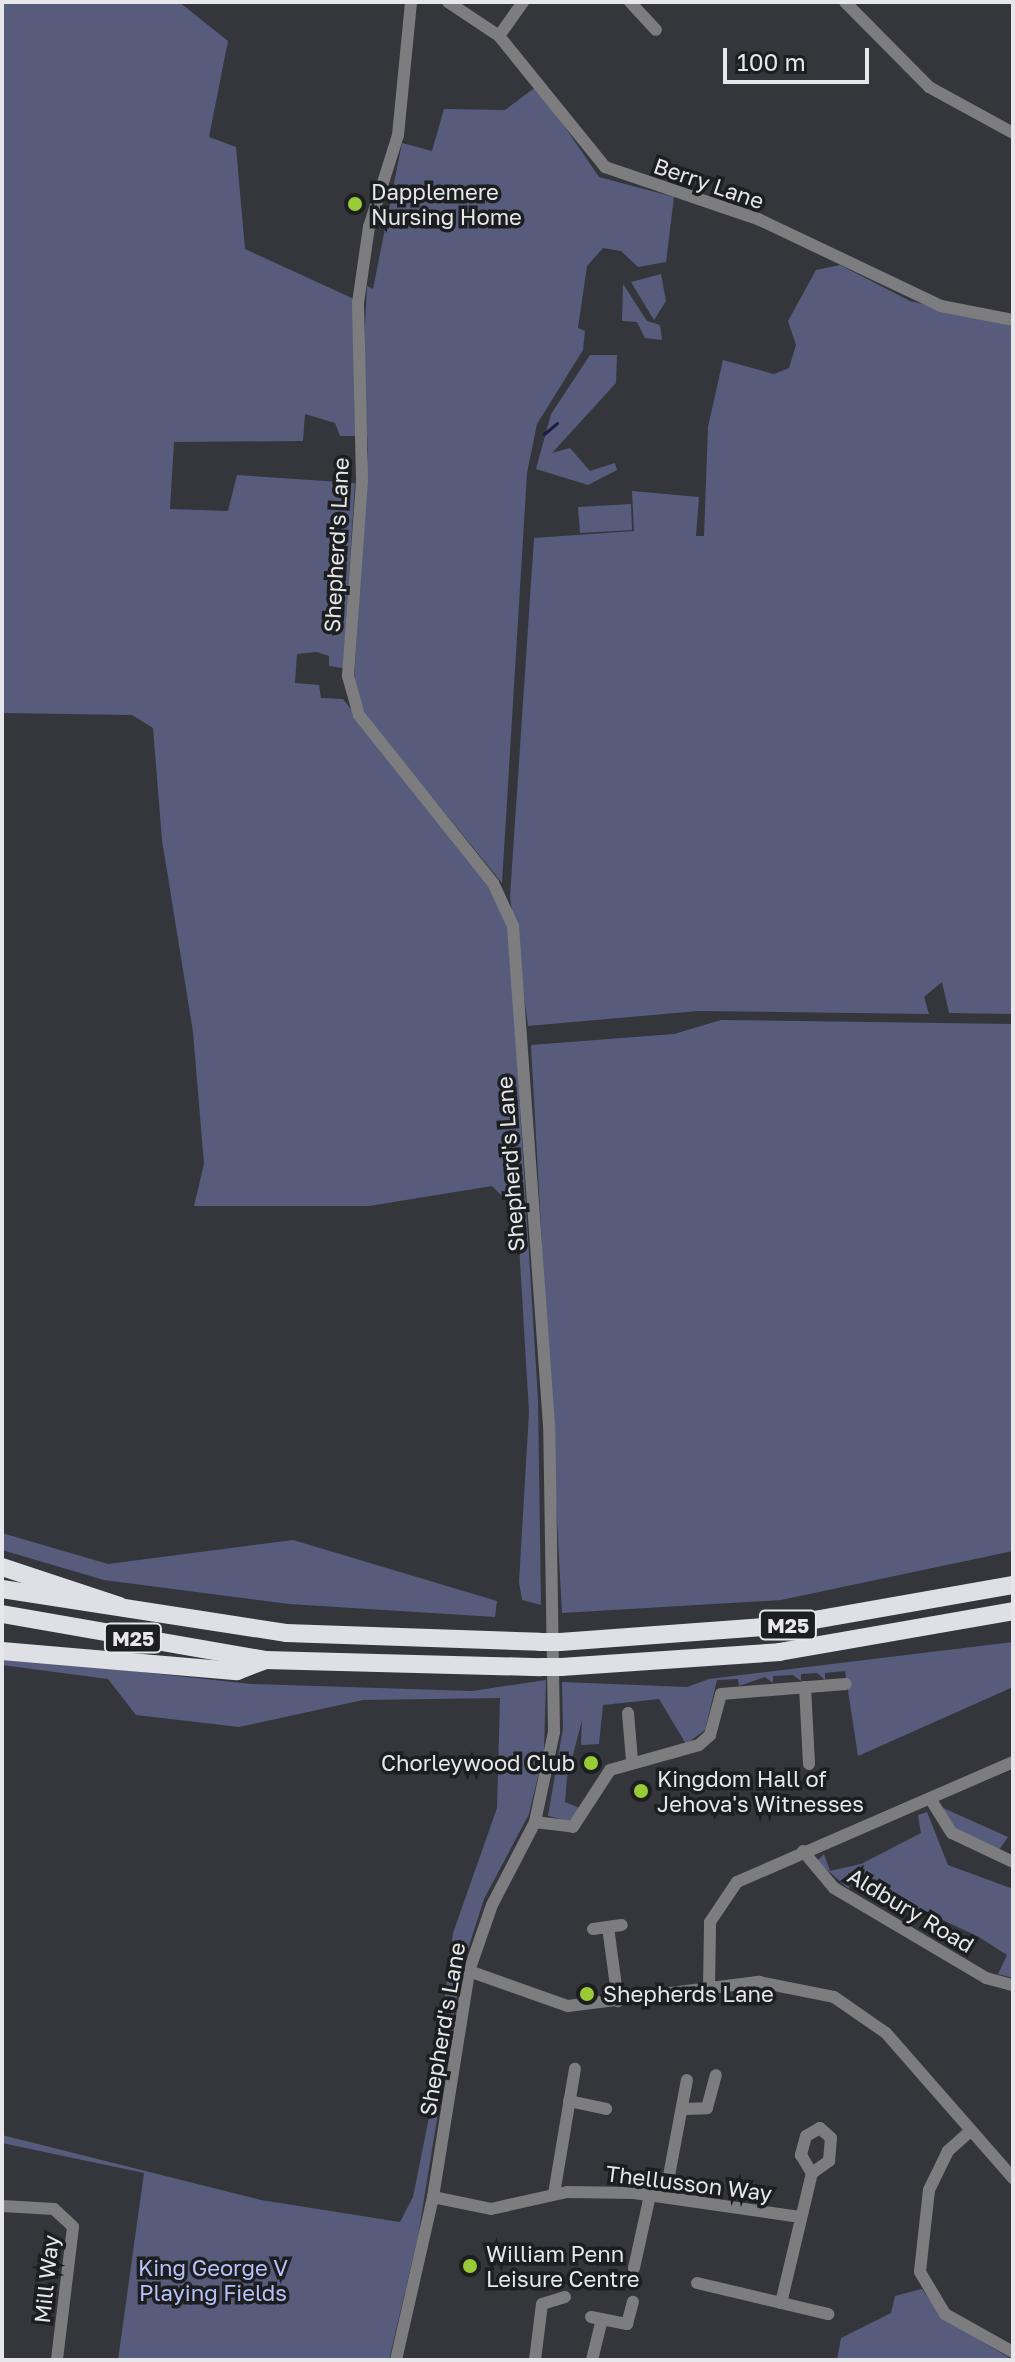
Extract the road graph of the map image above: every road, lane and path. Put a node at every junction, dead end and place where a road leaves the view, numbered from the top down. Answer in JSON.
{"nodes":[{"id":1,"x":411,"y":2,"type":"edge"},
{"id":2,"x":448,"y":2,"type":"edge"},
{"id":3,"x":523,"y":2,"type":"edge"},
{"id":4,"x":630,"y":2,"type":"edge"},
{"id":5,"x":845,"y":2,"type":"edge"},
{"id":6,"x":647,"y":27,"type":"dead end"},
{"id":7,"x":499,"y":36,"type":"junction"},
{"id":8,"x":1013,"y":133,"type":"edge"},
{"id":9,"x":1013,"y":320,"type":"edge"},
{"id":10,"x":2,"y":1567,"type":"edge"},
{"id":11,"x":1013,"y":1585,"type":"edge"},
{"id":12,"x":2,"y":1589,"type":"edge"},
{"id":13,"x":1013,"y":1611,"type":"edge"},
{"id":14,"x":133,"y":1613,"type":"junction"},
{"id":15,"x":2,"y":1614,"type":"edge"},
{"id":16,"x":2,"y":1651,"type":"edge"},
{"id":17,"x":265,"y":1660,"type":"junction"},
{"id":18,"x":846,"y":1684,"type":"dead end"},
{"id":19,"x":805,"y":1687,"type":"junction"},
{"id":20,"x":628,"y":1713,"type":"dead end"},
{"id":21,"x":632,"y":1761,"type":"junction"},
{"id":22,"x":1013,"y":1762,"type":"edge"},
{"id":23,"x":809,"y":1764,"type":"dead end"},
{"id":24,"x":931,"y":1800,"type":"junction"},
{"id":25,"x":535,"y":1822,"type":"junction"},
{"id":26,"x":803,"y":1851,"type":"junction"},
{"id":27,"x":1013,"y":1862,"type":"edge"},
{"id":28,"x":593,"y":1929,"type":"dead end"},
{"id":29,"x":469,"y":1971,"type":"junction"},
{"id":30,"x":1013,"y":1985,"type":"edge"},
{"id":31,"x":709,"y":1989,"type":"junction"},
{"id":32,"x":618,"y":2001,"type":"junction"},
{"id":33,"x":575,"y":2069,"type":"dead end"},
{"id":34,"x":716,"y":2075,"type":"dead end"},
{"id":35,"x":687,"y":2080,"type":"dead end"},
{"id":36,"x":569,"y":2101,"type":"junction"},
{"id":37,"x":606,"y":2109,"type":"dead end"},
{"id":38,"x":683,"y":2109,"type":"junction"},
{"id":39,"x":968,"y":2133,"type":"junction"},
{"id":40,"x":812,"y":2173,"type":"dead end"},
{"id":41,"x":1013,"y":2178,"type":"edge"},
{"id":42,"x":554,"y":2194,"type":"junction"},
{"id":43,"x":650,"y":2195,"type":"junction"},
{"id":44,"x":433,"y":2197,"type":"junction"},
{"id":45,"x":665,"y":2197,"type":"junction"},
{"id":46,"x":6,"y":2206,"type":"edge"},
{"id":47,"x":800,"y":2217,"type":"junction"},
{"id":48,"x":634,"y":2268,"type":"dead end"},
{"id":49,"x":697,"y":2283,"type":"dead end"},
{"id":50,"x":565,"y":2297,"type":"dead end"},
{"id":51,"x":633,"y":2302,"type":"dead end"},
{"id":52,"x":781,"y":2303,"type":"junction"},
{"id":53,"x":828,"y":2314,"type":"dead end"},
{"id":54,"x":1013,"y":2352,"type":"edge"},
{"id":55,"x":57,"y":2360,"type":"edge"},
{"id":56,"x":396,"y":2360,"type":"edge"},
{"id":57,"x":535,"y":2360,"type":"edge"},
{"id":58,"x":592,"y":2360,"type":"edge"}],
"edges":[{"from":1,"to":25,"type":"street","name":"Shepherd's Lane"},
{"from":2,"to":7,"type":"street","name":"Berry Lane"},
{"from":3,"to":7,"type":"street"},
{"from":4,"to":6,"type":"street"},
{"from":5,"to":8,"type":"street"},
{"from":7,"to":9,"type":"street","name":"Berry Lane"},
{"from":10,"to":14,"type":"highway","number":"M25"},
{"from":11,"to":14,"type":"highway","number":"M25","bridge":true},
{"from":12,"to":14,"type":"highway","number":"M25"},
{"from":13,"to":17,"type":"highway","number":"M25","bridge":true},
{"from":15,"to":17,"type":"highway","number":"M25"},
{"from":16,"to":17,"type":"highway","number":"M25"},
{"from":18,"to":19,"type":"street"},
{"from":19,"to":21,"type":"street"},
{"from":19,"to":23,"type":"street"},
{"from":20,"to":21,"type":"street"},
{"from":21,"to":25,"type":"street"},
{"from":22,"to":24,"type":"street"},
{"from":24,"to":26,"type":"street"},
{"from":24,"to":27,"type":"street"},
{"from":25,"to":29,"type":"street","name":"Shepherd's Lane"},
{"from":26,"to":30,"type":"street","name":"Aldbury Road"},
{"from":26,"to":31,"type":"street"},
{"from":28,"to":32,"type":"street"},
{"from":29,"to":32,"type":"street"},
{"from":29,"to":44,"type":"street","name":"Shepherd's Lane"},
{"from":31,"to":32,"type":"street"},
{"from":31,"to":39,"type":"street"},
{"from":33,"to":36,"type":"street"},
{"from":34,"to":38,"type":"street"},
{"from":35,"to":38,"type":"street"},
{"from":36,"to":37,"type":"street"},
{"from":36,"to":42,"type":"street"},
{"from":38,"to":45,"type":"street"},
{"from":39,"to":41,"type":"street"},
{"from":39,"to":54,"type":"street"},
{"from":40,"to":47,"type":"street","name":"Thellusson Way"},
{"from":42,"to":43,"type":"street","name":"Thellusson Way"},
{"from":42,"to":44,"type":"street","name":"Thellusson Way"},
{"from":43,"to":45,"type":"street","name":"Thellusson Way"},
{"from":43,"to":48,"type":"street"},
{"from":44,"to":56,"type":"street","name":"Shepherd's Lane"},
{"from":45,"to":47,"type":"street","name":"Thellusson Way"},
{"from":46,"to":55,"type":"street","name":"Mill Way"},
{"from":47,"to":52,"type":"street","name":"Thellusson Way"},
{"from":49,"to":52,"type":"street"},
{"from":50,"to":57,"type":"street"},
{"from":51,"to":58,"type":"street"},
{"from":52,"to":53,"type":"street"}]}
